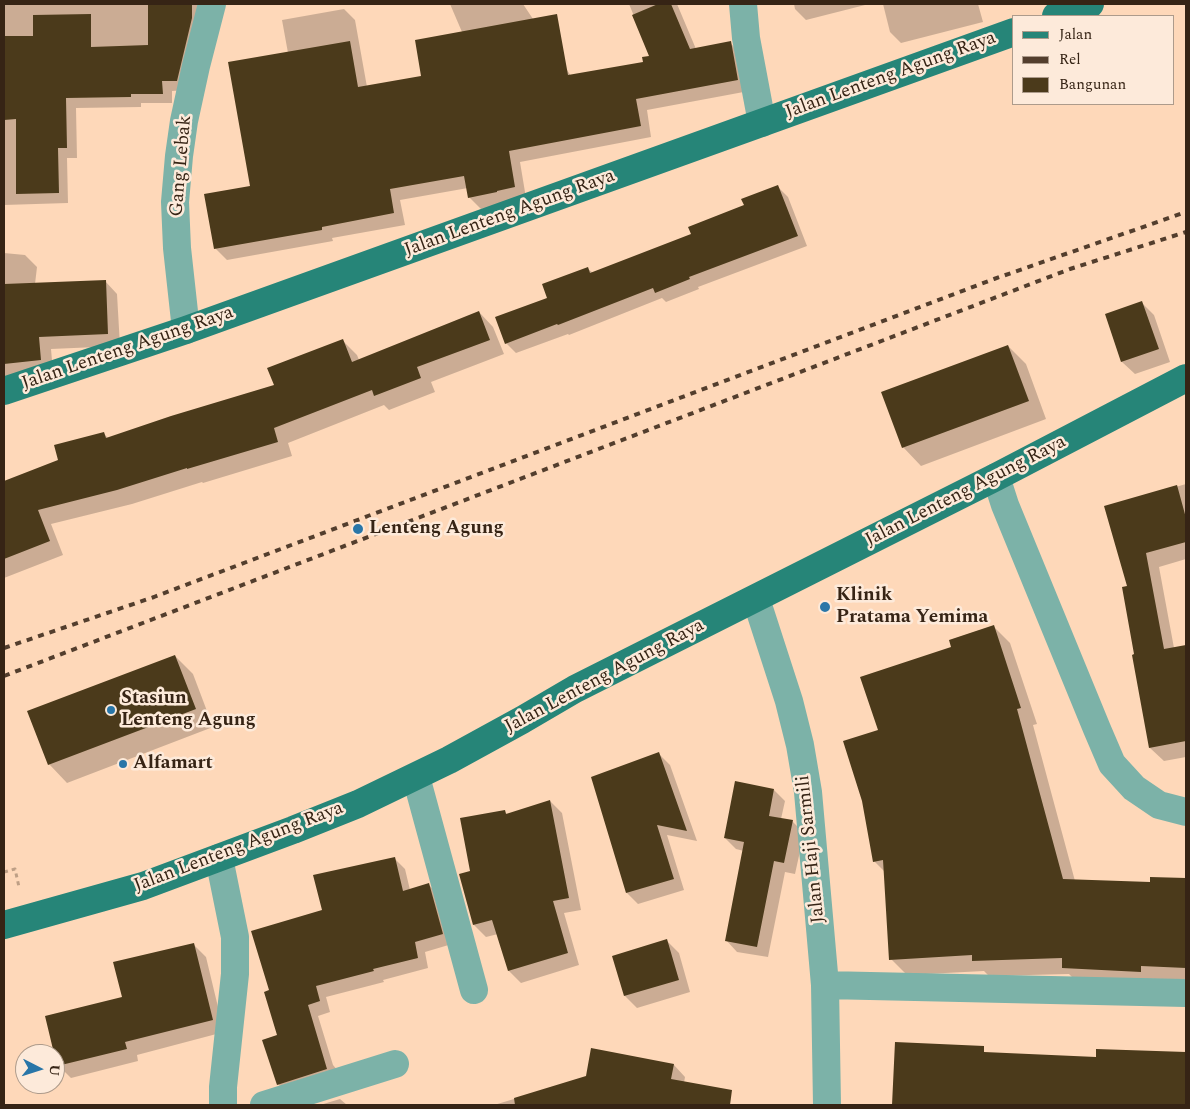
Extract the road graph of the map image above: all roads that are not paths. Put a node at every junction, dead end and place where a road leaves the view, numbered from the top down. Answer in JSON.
{"nodes":[{"id":1,"x":212,"y":4,"type":"edge"},
{"id":2,"x":743,"y":4,"type":"edge"},
{"id":3,"x":1090,"y":4,"type":"edge"},
{"id":4,"x":1059,"y":15,"type":"edge"},
{"id":5,"x":1012,"y":33,"type":"edge"},
{"id":6,"x":762,"y":123,"type":"junction"},
{"id":7,"x":186,"y":330,"type":"junction"},
{"id":8,"x":1186,"y":378,"type":"edge"},
{"id":9,"x":4,"y":392,"type":"edge"},
{"id":10,"x":996,"y":477,"type":"junction"},
{"id":11,"x":756,"y":599,"type":"junction"},
{"id":12,"x":416,"y":777,"type":"junction"},
{"id":13,"x":1186,"y":812,"type":"edge"},
{"id":14,"x":219,"y":858,"type":"junction"},
{"id":15,"x":4,"y":925,"type":"edge"},
{"id":16,"x":825,"y":985,"type":"junction"},
{"id":17,"x":474,"y":990,"type":"dead end"},
{"id":18,"x":1186,"y":993,"type":"edge"},
{"id":19,"x":395,"y":1064,"type":"dead end"},
{"id":20,"x":223,"y":1105,"type":"edge"},
{"id":21,"x":264,"y":1105,"type":"edge"},
{"id":22,"x":827,"y":1105,"type":"edge"}],
"edges":[{"from":1,"to":7,"type":"street","name":"Gang Lebak"},
{"from":2,"to":6,"type":"street"},
{"from":3,"to":4,"type":"main road"},
{"from":5,"to":6,"type":"main road","name":"Jalan Lenteng Agung Raya"},
{"from":6,"to":7,"type":"main road","name":"Jalan Lenteng Agung Raya"},
{"from":7,"to":9,"type":"main road","name":"Jalan Lenteng Agung Raya"},
{"from":8,"to":10,"type":"main road","name":"Jalan Lenteng Agung Raya"},
{"from":10,"to":11,"type":"main road","name":"Jalan Lenteng Agung Raya"},
{"from":10,"to":13,"type":"street"},
{"from":11,"to":12,"type":"main road","name":"Jalan Lenteng Agung Raya"},
{"from":11,"to":16,"type":"street","name":"Jalan Haji Sarmili"},
{"from":12,"to":14,"type":"main road","name":"Jalan Lenteng Agung Raya"},
{"from":12,"to":17,"type":"street"},
{"from":14,"to":15,"type":"main road","name":"Jalan Lenteng Agung Raya"},
{"from":14,"to":20,"type":"street"},
{"from":16,"to":18,"type":"street"},
{"from":16,"to":22,"type":"street","name":"Jalan Haji Sarmili"},
{"from":19,"to":21,"type":"street"}]}
